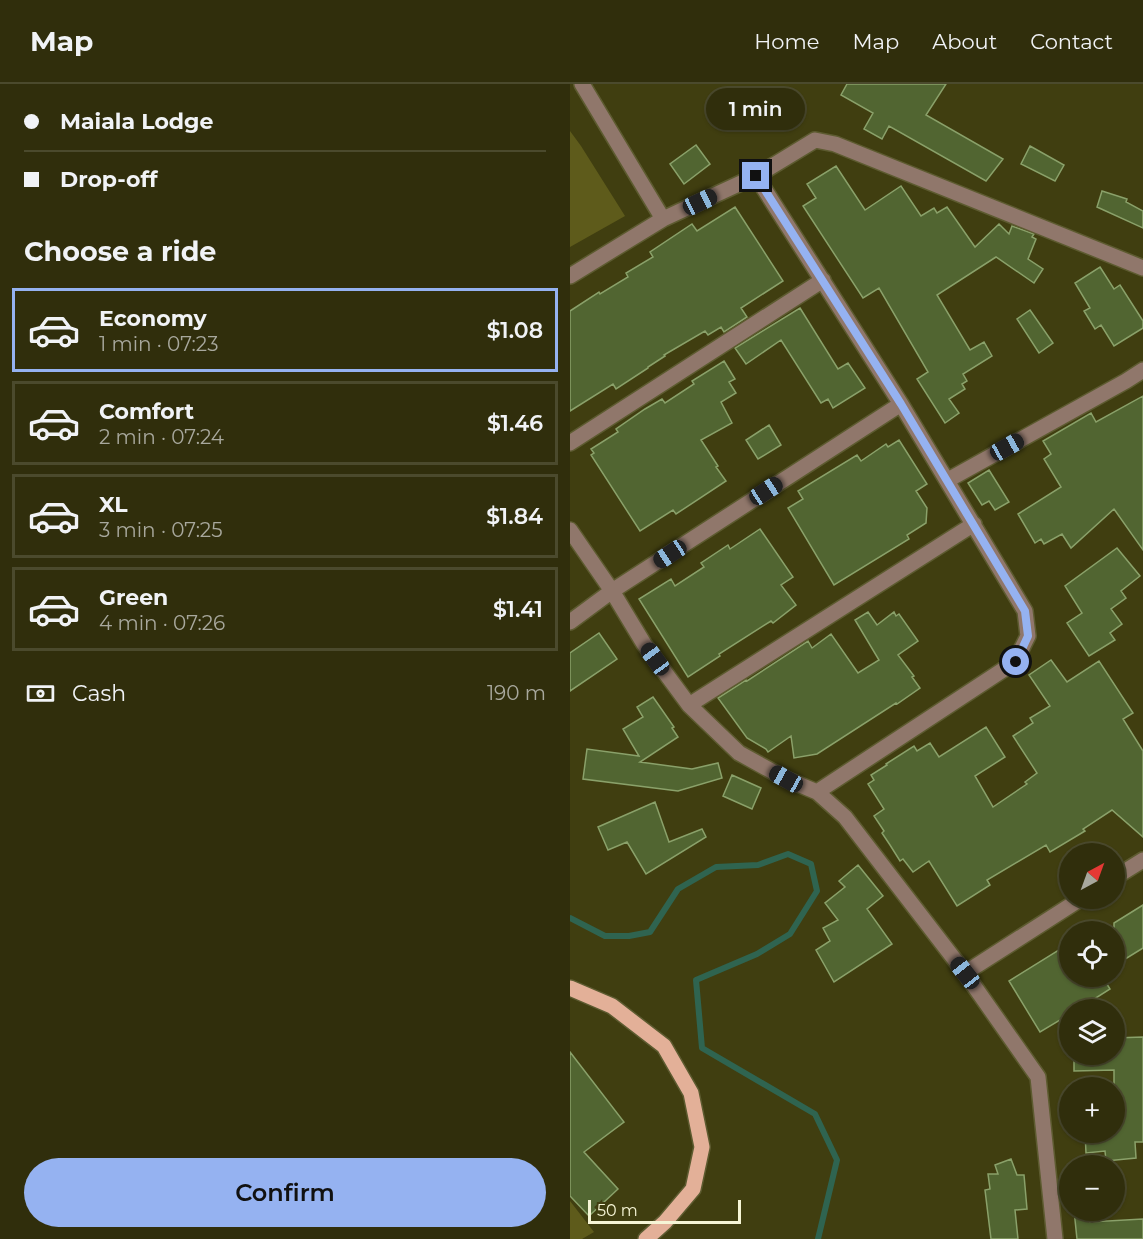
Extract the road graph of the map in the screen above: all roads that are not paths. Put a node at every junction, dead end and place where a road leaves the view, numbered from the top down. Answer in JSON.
{"nodes":[{"id":1,"x":582,"y":84,"type":"edge"},
{"id":2,"x":756,"y":176,"type":"junction"},
{"id":3,"x":663,"y":219,"type":"junction"},
{"id":4,"x":1143,"y":268,"type":"edge"},
{"id":5,"x":570,"y":276,"type":"edge"},
{"id":6,"x":823,"y":280,"type":"junction"},
{"id":7,"x":1143,"y":370,"type":"edge"},
{"id":8,"x":901,"y":404,"type":"junction"},
{"id":9,"x":570,"y":443,"type":"edge"},
{"id":10,"x":948,"y":480,"type":"junction"},
{"id":11,"x":974,"y":524,"type":"junction"},
{"id":12,"x":570,"y":530,"type":"edge"},
{"id":13,"x":612,"y":591,"type":"junction"},
{"id":14,"x":570,"y":622,"type":"edge"},
{"id":15,"x":689,"y":705,"type":"junction"},
{"id":16,"x":817,"y":792,"type":"junction"},
{"id":17,"x":1143,"y":860,"type":"edge"},
{"id":18,"x":1125,"y":871,"type":"edge"},
{"id":19,"x":1066,"y":909,"type":"edge"},
{"id":20,"x":965,"y":973,"type":"junction"},
{"id":21,"x":570,"y":988,"type":"edge"},
{"id":22,"x":646,"y":1239,"type":"edge"},
{"id":23,"x":1055,"y":1239,"type":"edge"}],
"edges":[{"from":1,"to":3,"type":"street"},
{"from":2,"to":3,"type":"street"},
{"from":2,"to":4,"type":"street"},
{"from":2,"to":6,"type":"street"},
{"from":3,"to":5,"type":"street"},
{"from":6,"to":8,"type":"street"},
{"from":6,"to":9,"type":"street"},
{"from":7,"to":10,"type":"street"},
{"from":8,"to":10,"type":"street"},
{"from":8,"to":13,"type":"street"},
{"from":10,"to":11,"type":"street"},
{"from":11,"to":15,"type":"street"},
{"from":11,"to":16,"type":"street"},
{"from":12,"to":13,"type":"street"},
{"from":13,"to":14,"type":"street"},
{"from":13,"to":15,"type":"street"},
{"from":15,"to":16,"type":"street"},
{"from":16,"to":20,"type":"street"},
{"from":17,"to":18,"type":"street"},
{"from":19,"to":20,"type":"street"},
{"from":20,"to":23,"type":"street"},
{"from":21,"to":22,"type":"main road"}]}
